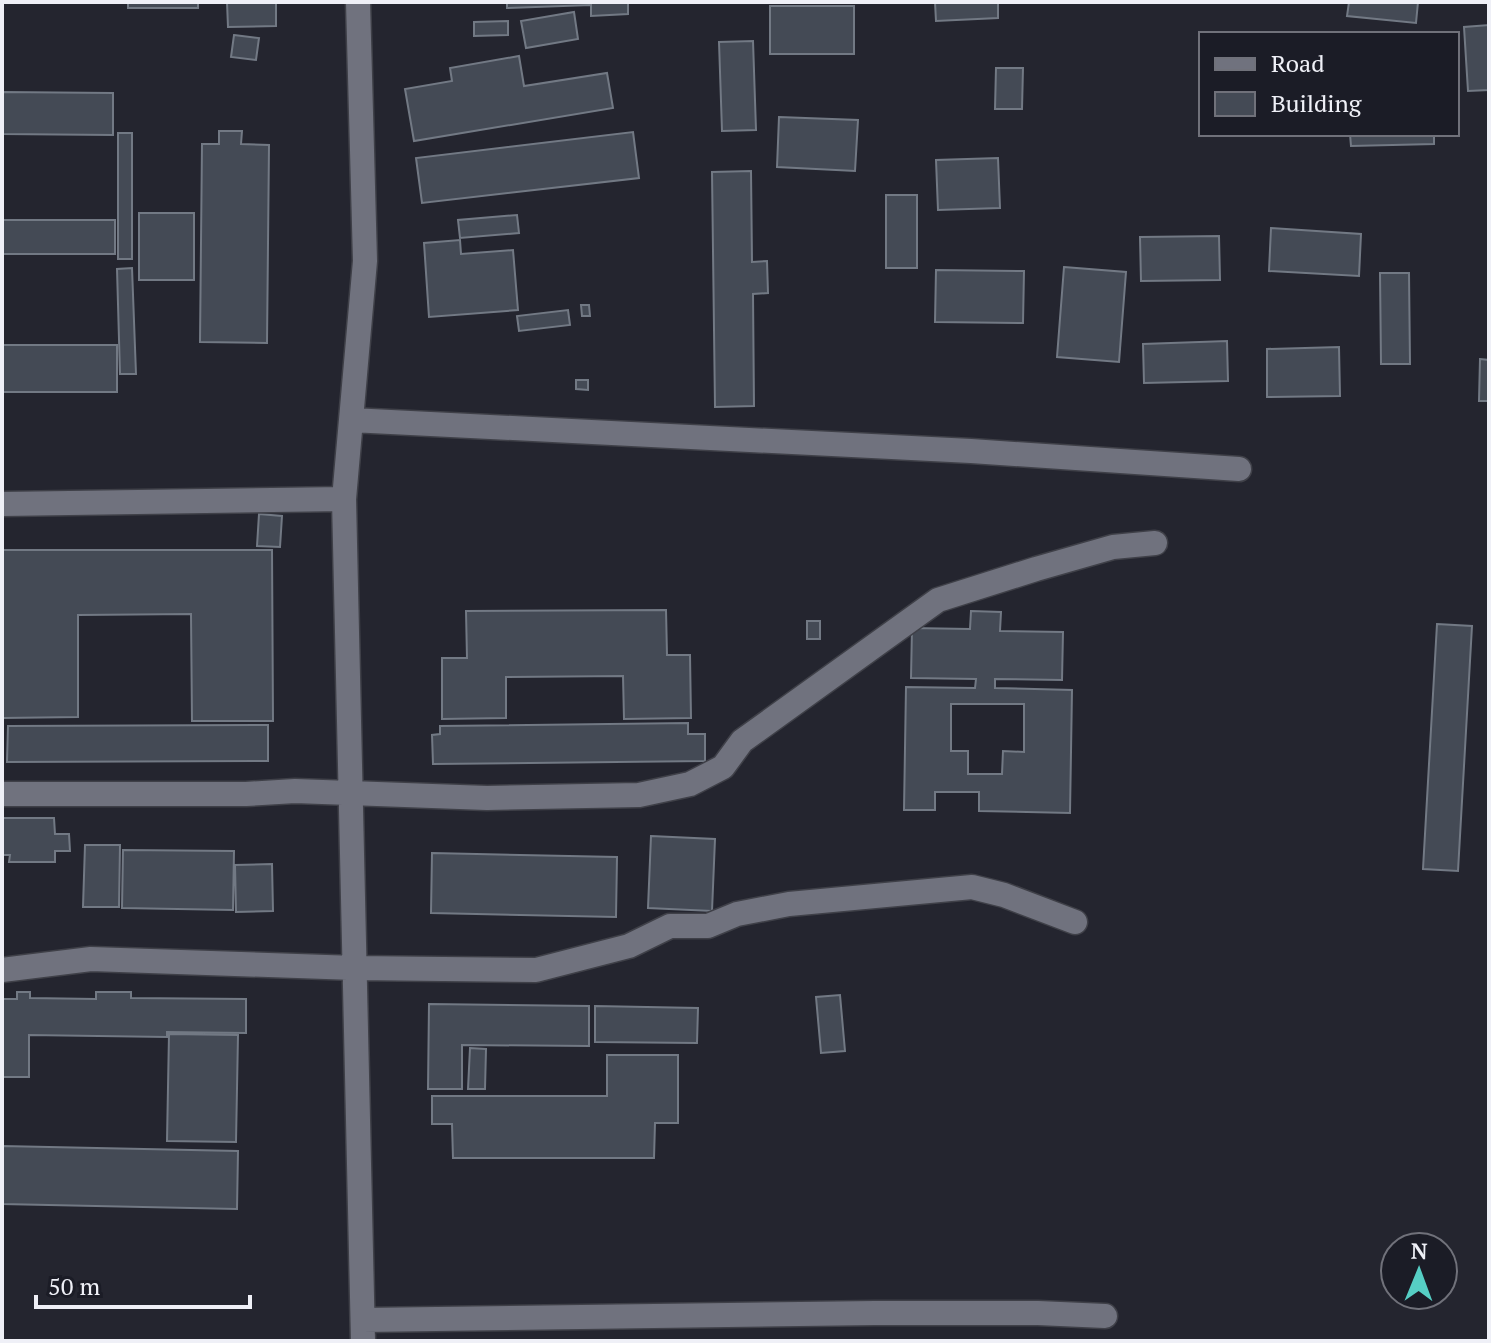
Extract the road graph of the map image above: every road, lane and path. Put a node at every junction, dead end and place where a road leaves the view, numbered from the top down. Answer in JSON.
{"nodes":[{"id":1,"x":358,"y":2,"type":"edge"},
{"id":2,"x":351,"y":420,"type":"junction"},
{"id":3,"x":1239,"y":469,"type":"dead end"},
{"id":4,"x":344,"y":499,"type":"junction"},
{"id":5,"x":2,"y":504,"type":"edge"},
{"id":6,"x":1155,"y":543,"type":"dead end"},
{"id":7,"x":2,"y":794,"type":"edge"},
{"id":8,"x":351,"y":794,"type":"junction"},
{"id":9,"x":1075,"y":922,"type":"dead end"},
{"id":10,"x":355,"y":968,"type":"junction"},
{"id":11,"x":2,"y":970,"type":"edge"},
{"id":12,"x":1105,"y":1316,"type":"dead end"},
{"id":13,"x":363,"y":1331,"type":"edge"}],
"edges":[{"from":1,"to":2,"type":"street"},
{"from":2,"to":3,"type":"street"},
{"from":2,"to":4,"type":"street"},
{"from":4,"to":5,"type":"street"},
{"from":4,"to":8,"type":"street"},
{"from":6,"to":8,"type":"street"},
{"from":7,"to":8,"type":"street"},
{"from":8,"to":10,"type":"street"},
{"from":9,"to":10,"type":"street"},
{"from":10,"to":11,"type":"street"},
{"from":10,"to":13,"type":"street"},
{"from":12,"to":13,"type":"street"}]}
